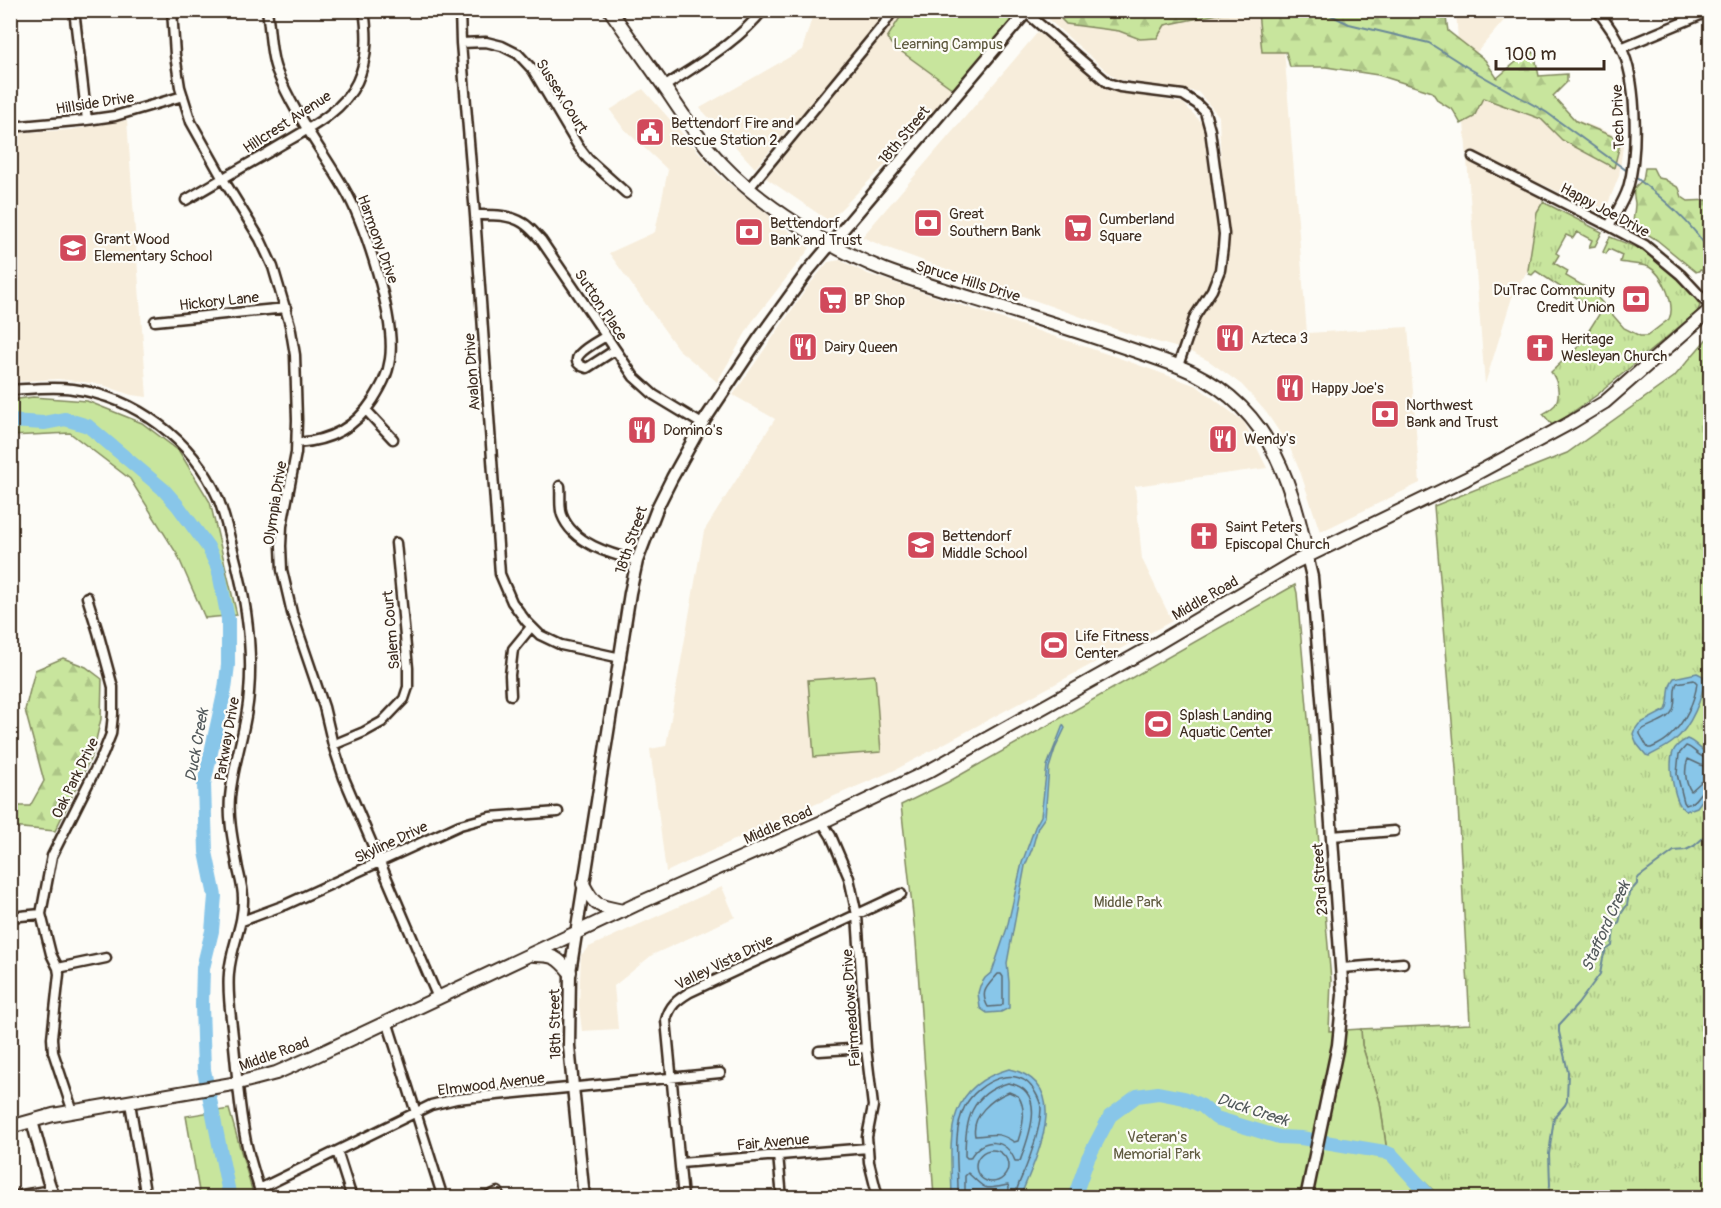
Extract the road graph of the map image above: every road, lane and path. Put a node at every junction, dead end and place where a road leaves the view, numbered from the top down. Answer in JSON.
{"nodes":[{"id":1,"x":74,"y":10,"type":"edge"},
{"id":2,"x":172,"y":10,"type":"edge"},
{"id":3,"x":267,"y":10,"type":"edge"},
{"id":4,"x":364,"y":10,"type":"edge"},
{"id":5,"x":460,"y":10,"type":"edge"},
{"id":6,"x":610,"y":10,"type":"edge"},
{"id":7,"x":763,"y":10,"type":"edge"},
{"id":8,"x":893,"y":10,"type":"edge"},
{"id":9,"x":1598,"y":10,"type":"edge"},
{"id":10,"x":1026,"y":11,"type":"edge"},
{"id":11,"x":1710,"y":11,"type":"edge"},
{"id":12,"x":461,"y":43,"type":"junction"},
{"id":13,"x":1621,"y":48,"type":"junction"},
{"id":14,"x":664,"y":87,"type":"junction"},
{"id":15,"x":183,"y":96,"type":"junction"},
{"id":16,"x":87,"y":120,"type":"junction"},
{"id":17,"x":10,"y":127,"type":"edge"},
{"id":18,"x":307,"y":129,"type":"junction"},
{"id":19,"x":1473,"y":157,"type":"dead end"},
{"id":20,"x":223,"y":179,"type":"junction"},
{"id":21,"x":749,"y":188,"type":"junction"},
{"id":22,"x":626,"y":193,"type":"dead end"},
{"id":23,"x":186,"y":200,"type":"dead end"},
{"id":24,"x":475,"y":215,"type":"junction"},
{"id":25,"x":1609,"y":226,"type":"junction"},
{"id":26,"x":831,"y":244,"type":"junction"},
{"id":27,"x":286,"y":308,"type":"junction"},
{"id":28,"x":1710,"y":308,"type":"edge"},
{"id":29,"x":155,"y":321,"type":"dead end"},
{"id":30,"x":606,"y":336,"type":"junction"},
{"id":31,"x":615,"y":350,"type":"junction"},
{"id":32,"x":1178,"y":366,"type":"junction"},
{"id":33,"x":10,"y":390,"type":"edge"},
{"id":34,"x":366,"y":411,"type":"junction"},
{"id":35,"x":702,"y":424,"type":"junction"},
{"id":36,"x":393,"y":439,"type":"dead end"},
{"id":37,"x":297,"y":443,"type":"junction"},
{"id":38,"x":560,"y":486,"type":"dead end"},
{"id":39,"x":396,"y":543,"type":"dead end"},
{"id":40,"x":1308,"y":556,"type":"junction"},
{"id":41,"x":637,"y":561,"type":"junction"},
{"id":42,"x":87,"y":597,"type":"dead end"},
{"id":43,"x":531,"y":627,"type":"junction"},
{"id":44,"x":621,"y":657,"type":"junction"},
{"id":45,"x":511,"y":695,"type":"dead end"},
{"id":46,"x":333,"y":745,"type":"junction"},
{"id":47,"x":558,"y":812,"type":"dead end"},
{"id":48,"x":822,"y":822,"type":"junction"},
{"id":49,"x":1394,"y":831,"type":"dead end"},
{"id":50,"x":1332,"y":836,"type":"junction"},
{"id":51,"x":380,"y":862,"type":"junction"},
{"id":52,"x":583,"y":884,"type":"junction"},
{"id":53,"x":901,"y":894,"type":"dead end"},
{"id":54,"x":623,"y":911,"type":"junction"},
{"id":55,"x":41,"y":914,"type":"junction"},
{"id":56,"x":857,"y":915,"type":"junction"},
{"id":57,"x":10,"y":917,"type":"edge"},
{"id":58,"x":242,"y":921,"type":"junction"},
{"id":59,"x":576,"y":933,"type":"junction"},
{"id":60,"x":530,"y":955,"type":"junction"},
{"id":61,"x":106,"y":958,"type":"dead end"},
{"id":62,"x":1403,"y":963,"type":"dead end"},
{"id":63,"x":58,"y":968,"type":"junction"},
{"id":64,"x":1342,"y":968,"type":"junction"},
{"id":65,"x":570,"y":972,"type":"junction"},
{"id":66,"x":438,"y":998,"type":"junction"},
{"id":67,"x":387,"y":1022,"type":"junction"},
{"id":68,"x":866,"y":1047,"type":"junction"},
{"id":69,"x":819,"y":1051,"type":"dead end"},
{"id":70,"x":720,"y":1072,"type":"dead end"},
{"id":71,"x":672,"y":1077,"type":"junction"},
{"id":72,"x":233,"y":1084,"type":"junction"},
{"id":73,"x":573,"y":1088,"type":"junction"},
{"id":74,"x":130,"y":1103,"type":"junction"},
{"id":75,"x":74,"y":1112,"type":"junction"},
{"id":76,"x":417,"y":1113,"type":"junction"},
{"id":77,"x":32,"y":1121,"type":"junction"},
{"id":78,"x":10,"y":1127,"type":"edge"},
{"id":79,"x":868,"y":1148,"type":"junction"},
{"id":80,"x":337,"y":1151,"type":"junction"},
{"id":81,"x":778,"y":1155,"type":"junction"},
{"id":82,"x":680,"y":1163,"type":"junction"},
{"id":83,"x":498,"y":1192,"type":"dead end"},
{"id":84,"x":261,"y":1193,"type":"edge"},
{"id":85,"x":53,"y":1194,"type":"edge"},
{"id":86,"x":10,"y":1197,"type":"edge"},
{"id":87,"x":146,"y":1197,"type":"edge"},
{"id":88,"x":352,"y":1197,"type":"edge"},
{"id":89,"x":444,"y":1197,"type":"edge"},
{"id":90,"x":485,"y":1197,"type":"edge"},
{"id":91,"x":584,"y":1197,"type":"edge"},
{"id":92,"x":684,"y":1197,"type":"edge"},
{"id":93,"x":782,"y":1197,"type":"edge"},
{"id":94,"x":878,"y":1197,"type":"edge"},
{"id":95,"x":1306,"y":1197,"type":"edge"}],
"edges":[{"from":1,"to":16,"type":"street"},
{"from":2,"to":15,"type":"street","name":"Olympia Drive"},
{"from":3,"to":18,"type":"street","name":"Harmony Drive"},
{"from":4,"to":18,"type":"street","name":"Hillcrest Avenue"},
{"from":5,"to":12,"type":"street","name":"Avalon Drive"},
{"from":6,"to":14,"type":"main road","name":"Spruce Hills Drive"},
{"from":7,"to":14,"type":"street"},
{"from":8,"to":21,"type":"street"},
{"from":9,"to":13,"type":"street","name":"Tech Drive"},
{"from":10,"to":26,"type":"street","name":"18th Street"},
{"from":10,"to":32,"type":"street"},
{"from":11,"to":13,"type":"street"},
{"from":12,"to":22,"type":"street","name":"Sussex Court"},
{"from":12,"to":24,"type":"street","name":"Avalon Drive"},
{"from":13,"to":25,"type":"street","name":"Tech Drive"},
{"from":14,"to":21,"type":"main road","name":"Spruce Hills Drive"},
{"from":15,"to":16,"type":"street","name":"Hillside Drive"},
{"from":15,"to":20,"type":"street","name":"Olympia Drive"},
{"from":16,"to":17,"type":"street","name":"Hillside Drive"},
{"from":18,"to":20,"type":"street","name":"Hillcrest Avenue"},
{"from":18,"to":34,"type":"street","name":"Harmony Drive"},
{"from":19,"to":25,"type":"street","name":"Happy Joe Drive"},
{"from":20,"to":23,"type":"street","name":"Hillcrest Avenue"},
{"from":20,"to":27,"type":"street","name":"Olympia Drive"},
{"from":21,"to":26,"type":"main road","name":"Spruce Hills Drive"},
{"from":24,"to":30,"type":"street","name":"Sutton Place"},
{"from":24,"to":43,"type":"street","name":"Avalon Drive"},
{"from":25,"to":28,"type":"street","name":"Happy Joe Drive"},
{"from":26,"to":32,"type":"main road","name":"Spruce Hills Drive"},
{"from":26,"to":35,"type":"street","name":"18th Street"},
{"from":27,"to":29,"type":"street","name":"Hickory Lane"},
{"from":27,"to":37,"type":"street","name":"Olympia Drive"},
{"from":28,"to":40,"type":"main road","name":"Middle Road"},
{"from":30,"to":31,"type":"street","name":"Sutton Place"},
{"from":30,"to":31,"type":"street"},
{"from":31,"to":35,"type":"street","name":"Sutton Place"},
{"from":32,"to":40,"type":"main road","name":"Spruce Hills Drive"},
{"from":33,"to":58,"type":"street","name":"Parkway Drive"},
{"from":34,"to":36,"type":"street"},
{"from":34,"to":37,"type":"street","name":"Harmony Drive"},
{"from":35,"to":41,"type":"street","name":"18th Street"},
{"from":37,"to":46,"type":"street","name":"Olympia Drive"},
{"from":38,"to":41,"type":"street"},
{"from":39,"to":46,"type":"street","name":"Salem Court"},
{"from":40,"to":48,"type":"main road","name":"Middle Road"},
{"from":40,"to":50,"type":"street","name":"23rd Street"},
{"from":41,"to":44,"type":"street","name":"18th Street"},
{"from":42,"to":55,"type":"street","name":"Oak Park Drive"},
{"from":43,"to":44,"type":"street","name":"Avalon Drive"},
{"from":43,"to":45,"type":"street"},
{"from":44,"to":52,"type":"street","name":"18th Street"},
{"from":46,"to":51,"type":"street","name":"Olympia Drive"},
{"from":47,"to":51,"type":"street","name":"Skyline Drive"},
{"from":48,"to":54,"type":"main road","name":"Middle Road"},
{"from":48,"to":56,"type":"street","name":"Fairmeadows Drive"},
{"from":49,"to":50,"type":"street"},
{"from":50,"to":64,"type":"street","name":"23rd Street"},
{"from":51,"to":58,"type":"street","name":"Skyline Drive"},
{"from":51,"to":66,"type":"street","name":"Olympia Drive"},
{"from":52,"to":54,"type":"main road"},
{"from":52,"to":59,"type":"street","name":"18th Street"},
{"from":53,"to":56,"type":"street","name":"Valley Vista Drive"},
{"from":54,"to":59,"type":"main road","name":"Middle Road"},
{"from":55,"to":57,"type":"street"},
{"from":55,"to":63,"type":"street","name":"Oak Park Drive"},
{"from":56,"to":68,"type":"street","name":"Fairmeadows Drive"},
{"from":56,"to":71,"type":"street","name":"Valley Vista Drive"},
{"from":58,"to":72,"type":"street","name":"Parkway Drive"},
{"from":59,"to":60,"type":"main road","name":"Middle Road"},
{"from":59,"to":65,"type":"street","name":"18th Street"},
{"from":60,"to":65,"type":"main road"},
{"from":60,"to":66,"type":"main road","name":"Middle Road"},
{"from":61,"to":63,"type":"street"},
{"from":62,"to":64,"type":"street"},
{"from":63,"to":75,"type":"street","name":"Oak Park Drive"},
{"from":64,"to":95,"type":"street","name":"23rd Street"},
{"from":65,"to":73,"type":"street","name":"18th Street"},
{"from":66,"to":67,"type":"main road","name":"Middle Road"},
{"from":67,"to":72,"type":"main road","name":"Middle Road"},
{"from":67,"to":76,"type":"street"},
{"from":68,"to":69,"type":"street"},
{"from":68,"to":79,"type":"street","name":"Fairmeadows Drive"},
{"from":70,"to":71,"type":"street","name":"Elmwood Avenue"},
{"from":71,"to":73,"type":"street","name":"Elmwood Avenue"},
{"from":71,"to":82,"type":"street","name":"Valley Vista Drive"},
{"from":72,"to":74,"type":"main road","name":"Middle Road"},
{"from":72,"to":84,"type":"street","name":"Parkway Drive"},
{"from":73,"to":76,"type":"street","name":"Elmwood Avenue"},
{"from":73,"to":91,"type":"street","name":"18th Street"},
{"from":74,"to":75,"type":"main road","name":"Middle Road"},
{"from":74,"to":87,"type":"street"},
{"from":75,"to":77,"type":"main road","name":"Middle Road"},
{"from":76,"to":80,"type":"street","name":"Elmwood Avenue"},
{"from":76,"to":89,"type":"street"},
{"from":77,"to":78,"type":"main road","name":"Middle Road"},
{"from":77,"to":85,"type":"street"},
{"from":79,"to":81,"type":"street","name":"Fair Avenue"},
{"from":79,"to":94,"type":"street","name":"Fairmeadows Drive"},
{"from":80,"to":84,"type":"street","name":"Elmwood Avenue"},
{"from":80,"to":88,"type":"street"},
{"from":81,"to":82,"type":"street","name":"Fair Avenue"},
{"from":81,"to":93,"type":"street"},
{"from":82,"to":92,"type":"street","name":"Valley Vista Drive"},
{"from":83,"to":90,"type":"street"},
{"from":85,"to":86,"type":"street"}]}
